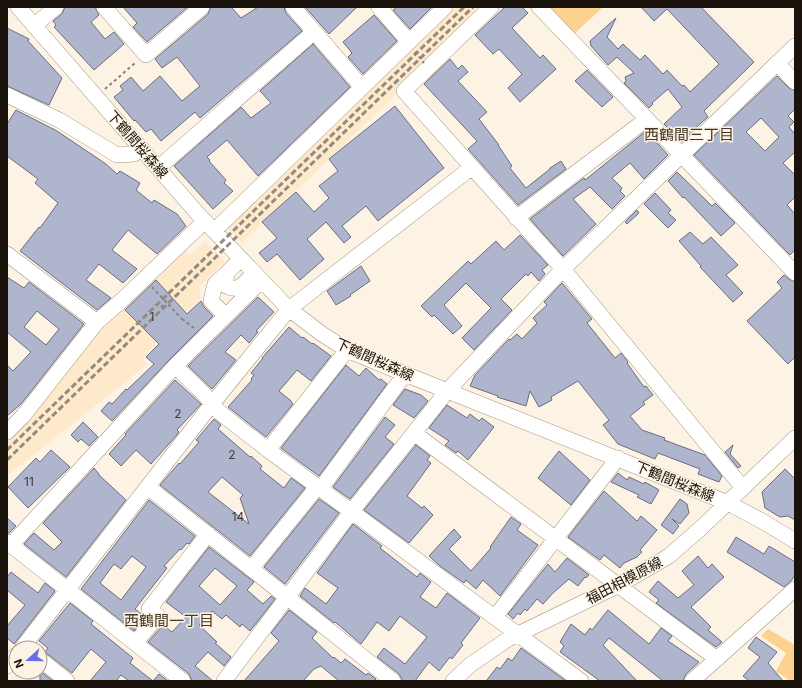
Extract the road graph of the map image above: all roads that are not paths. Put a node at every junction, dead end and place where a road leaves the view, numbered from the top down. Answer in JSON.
{"nodes":[{"id":1,"x":18,"y":7,"type":"edge"},
{"id":2,"x":56,"y":7,"type":"edge"},
{"id":3,"x":104,"y":7,"type":"edge"},
{"id":4,"x":202,"y":7,"type":"edge"},
{"id":5,"x":293,"y":7,"type":"edge"},
{"id":6,"x":379,"y":7,"type":"edge"},
{"id":7,"x":445,"y":7,"type":"edge"},
{"id":8,"x":491,"y":7,"type":"edge"},
{"id":9,"x":539,"y":7,"type":"edge"},
{"id":10,"x":185,"y":12,"type":"edge"},
{"id":11,"x":34,"y":26,"type":"junction"},
{"id":12,"x":314,"y":32,"type":"junction"},
{"id":13,"x":795,"y":46,"type":"edge"},
{"id":14,"x":412,"y":47,"type":"junction"},
{"id":15,"x":777,"y":63,"type":"junction"},
{"id":16,"x":795,"y":82,"type":"edge"},
{"id":17,"x":362,"y":87,"type":"junction"},
{"id":18,"x":8,"y":99,"type":"edge"},
{"id":19,"x":647,"y":119,"type":"junction"},
{"id":20,"x":142,"y":150,"type":"junction"},
{"id":21,"x":682,"y":155,"type":"junction"},
{"id":22,"x":158,"y":168,"type":"junction"},
{"id":23,"x":471,"y":168,"type":"junction"},
{"id":24,"x":516,"y":218,"type":"junction"},
{"id":25,"x":209,"y":226,"type":"junction"},
{"id":26,"x":7,"y":255,"type":"edge"},
{"id":27,"x":241,"y":260,"type":"junction"},
{"id":28,"x":562,"y":269,"type":"junction"},
{"id":29,"x":228,"y":271,"type":"junction"},
{"id":30,"x":795,"y":273,"type":"edge"},
{"id":31,"x":257,"y":277,"type":"junction"},
{"id":32,"x":289,"y":309,"type":"junction"},
{"id":33,"x":226,"y":316,"type":"junction"},
{"id":34,"x":97,"y":322,"type":"junction"},
{"id":35,"x":347,"y":350,"type":"junction"},
{"id":36,"x":175,"y":366,"type":"junction"},
{"id":37,"x":405,"y":374,"type":"junction"},
{"id":38,"x":448,"y":390,"type":"junction"},
{"id":39,"x":212,"y":404,"type":"junction"},
{"id":40,"x":7,"y":432,"type":"edge"},
{"id":41,"x":414,"y":433,"type":"junction"},
{"id":42,"x":795,"y":438,"type":"edge"},
{"id":43,"x":268,"y":450,"type":"junction"},
{"id":44,"x":618,"y":458,"type":"junction"},
{"id":45,"x":148,"y":487,"type":"junction"},
{"id":46,"x":319,"y":487,"type":"junction"},
{"id":47,"x":743,"y":488,"type":"junction"},
{"id":48,"x":728,"y":503,"type":"junction"},
{"id":49,"x":352,"y":511,"type":"junction"},
{"id":50,"x":208,"y":534,"type":"junction"},
{"id":51,"x":555,"y":538,"type":"junction"},
{"id":52,"x":795,"y":541,"type":"edge"},
{"id":53,"x":9,"y":544,"type":"edge"},
{"id":54,"x":251,"y":569,"type":"junction"},
{"id":55,"x":619,"y":585,"type":"junction"},
{"id":56,"x":795,"y":589,"type":"edge"},
{"id":57,"x":67,"y":590,"type":"junction"},
{"id":58,"x":288,"y":598,"type":"junction"},
{"id":59,"x":495,"y":617,"type":"junction"},
{"id":60,"x":518,"y":633,"type":"junction"},
{"id":61,"x":29,"y":640,"type":"edge"},
{"id":62,"x":135,"y":643,"type":"junction"},
{"id":63,"x":717,"y":659,"type":"junction"},
{"id":64,"x":48,"y":666,"type":"edge"},
{"id":65,"x":67,"y":681,"type":"edge"},
{"id":66,"x":183,"y":681,"type":"edge"},
{"id":67,"x":224,"y":681,"type":"edge"},
{"id":68,"x":393,"y":681,"type":"edge"},
{"id":69,"x":453,"y":681,"type":"edge"},
{"id":70,"x":581,"y":681,"type":"edge"},
{"id":71,"x":692,"y":681,"type":"edge"}],
"edges":[{"from":1,"to":11,"type":"street","name":"下鶴間桜森線"},
{"from":2,"to":11,"type":"street"},
{"from":3,"to":10,"type":"street"},
{"from":4,"to":10,"type":"street"},
{"from":5,"to":12,"type":"street"},
{"from":6,"to":14,"type":"street"},
{"from":7,"to":14,"type":"street"},
{"from":8,"to":23,"type":"street"},
{"from":9,"to":19,"type":"street"},
{"from":11,"to":20,"type":"street","name":"下鶴間桜森線"},
{"from":12,"to":17,"type":"street"},
{"from":12,"to":22,"type":"street"},
{"from":13,"to":15,"type":"street"},
{"from":14,"to":17,"type":"street"},
{"from":15,"to":16,"type":"street"},
{"from":15,"to":21,"type":"street"},
{"from":17,"to":25,"type":"street"},
{"from":18,"to":20,"type":"street"},
{"from":19,"to":21,"type":"street"},
{"from":19,"to":24,"type":"street"},
{"from":20,"to":22,"type":"street","name":"下鶴間桜森線"},
{"from":21,"to":28,"type":"street"},
{"from":21,"to":30,"type":"street"},
{"from":22,"to":25,"type":"street","name":"下鶴間桜森線"},
{"from":23,"to":24,"type":"street"},
{"from":23,"to":32,"type":"street"},
{"from":24,"to":28,"type":"street"},
{"from":25,"to":27,"type":"street","name":"下鶴間桜森線"},
{"from":25,"to":34,"type":"street"},
{"from":26,"to":34,"type":"street"},
{"from":27,"to":29,"type":"street"},
{"from":27,"to":31,"type":"street","name":"下鶴間桜森線"},
{"from":28,"to":38,"type":"street"},
{"from":28,"to":47,"type":"street"},
{"from":29,"to":31,"type":"street"},
{"from":29,"to":33,"type":"street"},
{"from":31,"to":32,"type":"street","name":"下鶴間桜森線"},
{"from":31,"to":33,"type":"street"},
{"from":32,"to":35,"type":"street","name":"下鶴間桜森線"},
{"from":32,"to":39,"type":"street"},
{"from":33,"to":36,"type":"street"},
{"from":34,"to":40,"type":"street"},
{"from":35,"to":37,"type":"street","name":"下鶴間桜森線"},
{"from":35,"to":43,"type":"street"},
{"from":36,"to":39,"type":"street"},
{"from":36,"to":53,"type":"street"},
{"from":37,"to":38,"type":"street","name":"下鶴間桜森線"},
{"from":37,"to":46,"type":"street"},
{"from":38,"to":41,"type":"street"},
{"from":38,"to":44,"type":"street","name":"下鶴間桜森線"},
{"from":39,"to":43,"type":"street"},
{"from":39,"to":45,"type":"street"},
{"from":41,"to":49,"type":"street"},
{"from":41,"to":51,"type":"street"},
{"from":42,"to":47,"type":"street","name":"福田相模原線"},
{"from":43,"to":46,"type":"street"},
{"from":44,"to":48,"type":"street","name":"下鶴間桜森線"},
{"from":44,"to":51,"type":"street"},
{"from":45,"to":50,"type":"street"},
{"from":45,"to":57,"type":"street"},
{"from":46,"to":49,"type":"street"},
{"from":46,"to":54,"type":"street"},
{"from":47,"to":48,"type":"street","name":"福田相模原線"},
{"from":48,"to":52,"type":"street","name":"下鶴間桜森線"},
{"from":48,"to":55,"type":"street","name":"福田相模原線"},
{"from":49,"to":58,"type":"street"},
{"from":49,"to":59,"type":"street"},
{"from":50,"to":54,"type":"street"},
{"from":50,"to":62,"type":"street"},
{"from":51,"to":55,"type":"street"},
{"from":51,"to":59,"type":"street"},
{"from":53,"to":57,"type":"street"},
{"from":54,"to":58,"type":"street"},
{"from":55,"to":60,"type":"street","name":"福田相模原線"},
{"from":55,"to":63,"type":"street"},
{"from":56,"to":63,"type":"street"},
{"from":57,"to":61,"type":"street"},
{"from":57,"to":62,"type":"street"},
{"from":58,"to":67,"type":"street"},
{"from":58,"to":68,"type":"street"},
{"from":59,"to":60,"type":"street"},
{"from":60,"to":69,"type":"street","name":"福田相模原線"},
{"from":60,"to":70,"type":"street"},
{"from":62,"to":66,"type":"street"},
{"from":63,"to":71,"type":"street"},
{"from":64,"to":65,"type":"street"}]}
